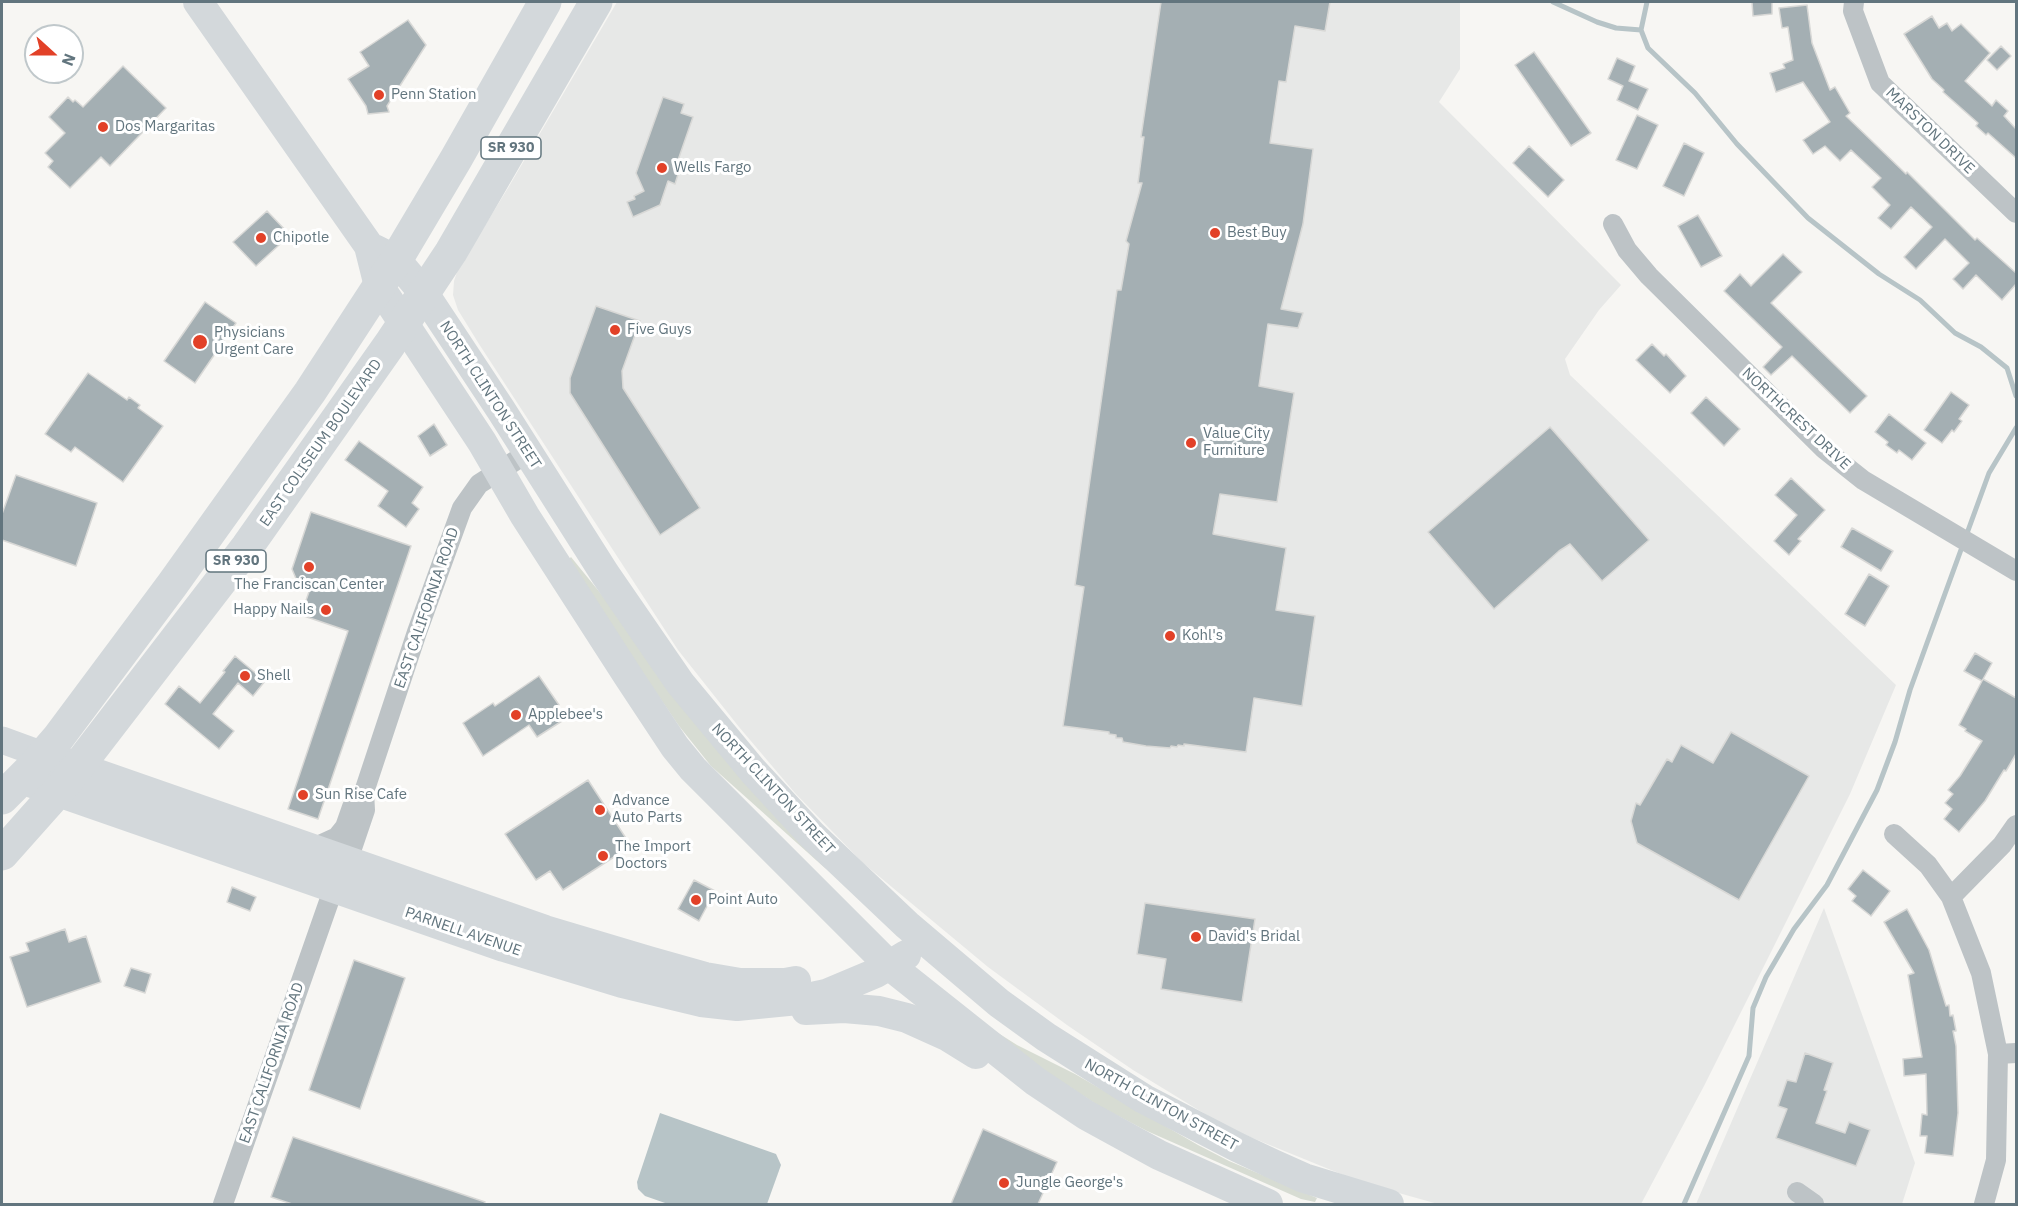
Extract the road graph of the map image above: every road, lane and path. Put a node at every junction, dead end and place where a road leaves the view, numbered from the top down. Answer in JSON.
{"nodes":[{"id":1,"x":198,"y":2,"type":"edge"},
{"id":2,"x":545,"y":2,"type":"edge"},
{"id":3,"x":596,"y":2,"type":"edge"},
{"id":4,"x":1854,"y":2,"type":"edge"},
{"id":5,"x":2016,"y":213,"type":"edge"},
{"id":6,"x":1613,"y":224,"type":"dead end"},
{"id":7,"x":381,"y":264,"type":"junction"},
{"id":8,"x":423,"y":292,"type":"junction"},
{"id":9,"x":404,"y":323,"type":"junction"},
{"id":10,"x":529,"y":452,"type":"junction"},
{"id":11,"x":500,"y":471,"type":"junction"},
{"id":12,"x":2016,"y":571,"type":"edge"},
{"id":13,"x":2,"y":740,"type":"edge"},
{"id":14,"x":43,"y":755,"type":"junction"},
{"id":15,"x":78,"y":766,"type":"junction"},
{"id":16,"x":8,"y":783,"type":"edge"},
{"id":17,"x":58,"y":791,"type":"junction"},
{"id":18,"x":364,"y":792,"type":"junction"},
{"id":19,"x":2016,"y":825,"type":"edge"},
{"id":20,"x":1894,"y":834,"type":"dead end"},
{"id":21,"x":313,"y":848,"type":"junction"},
{"id":22,"x":2,"y":854,"type":"edge"},
{"id":23,"x":348,"y":860,"type":"junction"},
{"id":24,"x":334,"y":887,"type":"junction"},
{"id":25,"x":1951,"y":897,"type":"junction"},
{"id":26,"x":917,"y":933,"type":"junction"},
{"id":27,"x":882,"y":957,"type":"junction"},
{"id":28,"x":737,"y":1006,"type":"junction"},
{"id":29,"x":2007,"y":1053,"type":"edge"},
{"id":30,"x":1035,"y":1082,"type":"junction"},
{"id":31,"x":1797,"y":1192,"type":"dead end"},
{"id":32,"x":223,"y":1204,"type":"edge"},
{"id":33,"x":1268,"y":1204,"type":"edge"},
{"id":34,"x":1389,"y":1204,"type":"edge"},
{"id":35,"x":1814,"y":1204,"type":"edge"},
{"id":36,"x":1984,"y":1204,"type":"edge"}],
"edges":[{"from":1,"to":7,"type":"main road","name":"NORTH CLINTON STREET"},
{"from":2,"to":7,"type":"highway","number":"SR 930"},
{"from":3,"to":8,"type":"highway","name":"EAST COLISEUM BOULEVARD","number":"SR 930"},
{"from":4,"to":5,"type":"street","name":"MARSTON DRIVE"},
{"from":6,"to":12,"type":"street","name":"NORTHCREST DRIVE"},
{"from":7,"to":8,"type":"main road","name":"NORTH CLINTON STREET"},
{"from":7,"to":9,"type":"main road","name":"NORTH CLINTON STREET"},
{"from":7,"to":14,"type":"highway","number":"SR 930"},
{"from":8,"to":9,"type":"highway","name":"EAST COLISEUM BOULEVARD","number":"SR 930"},
{"from":8,"to":10,"type":"main road","name":"NORTH CLINTON STREET"},
{"from":9,"to":11,"type":"main road","name":"NORTH CLINTON STREET"},
{"from":9,"to":15,"type":"highway","name":"EAST COLISEUM BOULEVARD","number":"SR 930"},
{"from":10,"to":11,"type":"street","name":"EAST CALIFORNIA ROAD"},
{"from":10,"to":26,"type":"main road","name":"NORTH CLINTON STREET"},
{"from":11,"to":18,"type":"street","name":"EAST CALIFORNIA ROAD"},
{"from":11,"to":27,"type":"main road","name":"NORTH CLINTON STREET"},
{"from":13,"to":14,"type":"main road","name":"PARNELL AVENUE"},
{"from":14,"to":15,"type":"main road","name":"PARNELL AVENUE"},
{"from":14,"to":16,"type":"highway","number":"SR 930"},
{"from":15,"to":17,"type":"highway","name":"EAST COLISEUM BOULEVARD","number":"SR 930"},
{"from":15,"to":21,"type":"main road","name":"PARNELL AVENUE"},
{"from":16,"to":17,"type":"main road","name":"PARNELL AVENUE"},
{"from":17,"to":22,"type":"highway","name":"EAST COLISEUM BOULEVARD","number":"SR 930"},
{"from":17,"to":24,"type":"main road","name":"PARNELL AVENUE"},
{"from":18,"to":21,"type":"street","name":"EAST CALIFORNIA ROAD"},
{"from":18,"to":23,"type":"street","name":"EAST CALIFORNIA ROAD"},
{"from":19,"to":25,"type":"street"},
{"from":20,"to":25,"type":"street"},
{"from":21,"to":23,"type":"main road","name":"PARNELL AVENUE"},
{"from":23,"to":27,"type":"main road","name":"PARNELL AVENUE"},
{"from":24,"to":28,"type":"main road","name":"PARNELL AVENUE"},
{"from":24,"to":32,"type":"street","name":"EAST CALIFORNIA ROAD"},
{"from":25,"to":29,"type":"street"},
{"from":26,"to":27,"type":"main road","name":"PARNELL AVENUE"},
{"from":26,"to":34,"type":"main road","name":"NORTH CLINTON STREET"},
{"from":27,"to":28,"type":"main road","name":"PARNELL AVENUE"},
{"from":27,"to":30,"type":"main road","name":"NORTH CLINTON STREET"},
{"from":28,"to":30,"type":"main road"},
{"from":29,"to":36,"type":"street"},
{"from":30,"to":33,"type":"main road","name":"NORTH CLINTON STREET"},
{"from":31,"to":35,"type":"street"}]}
